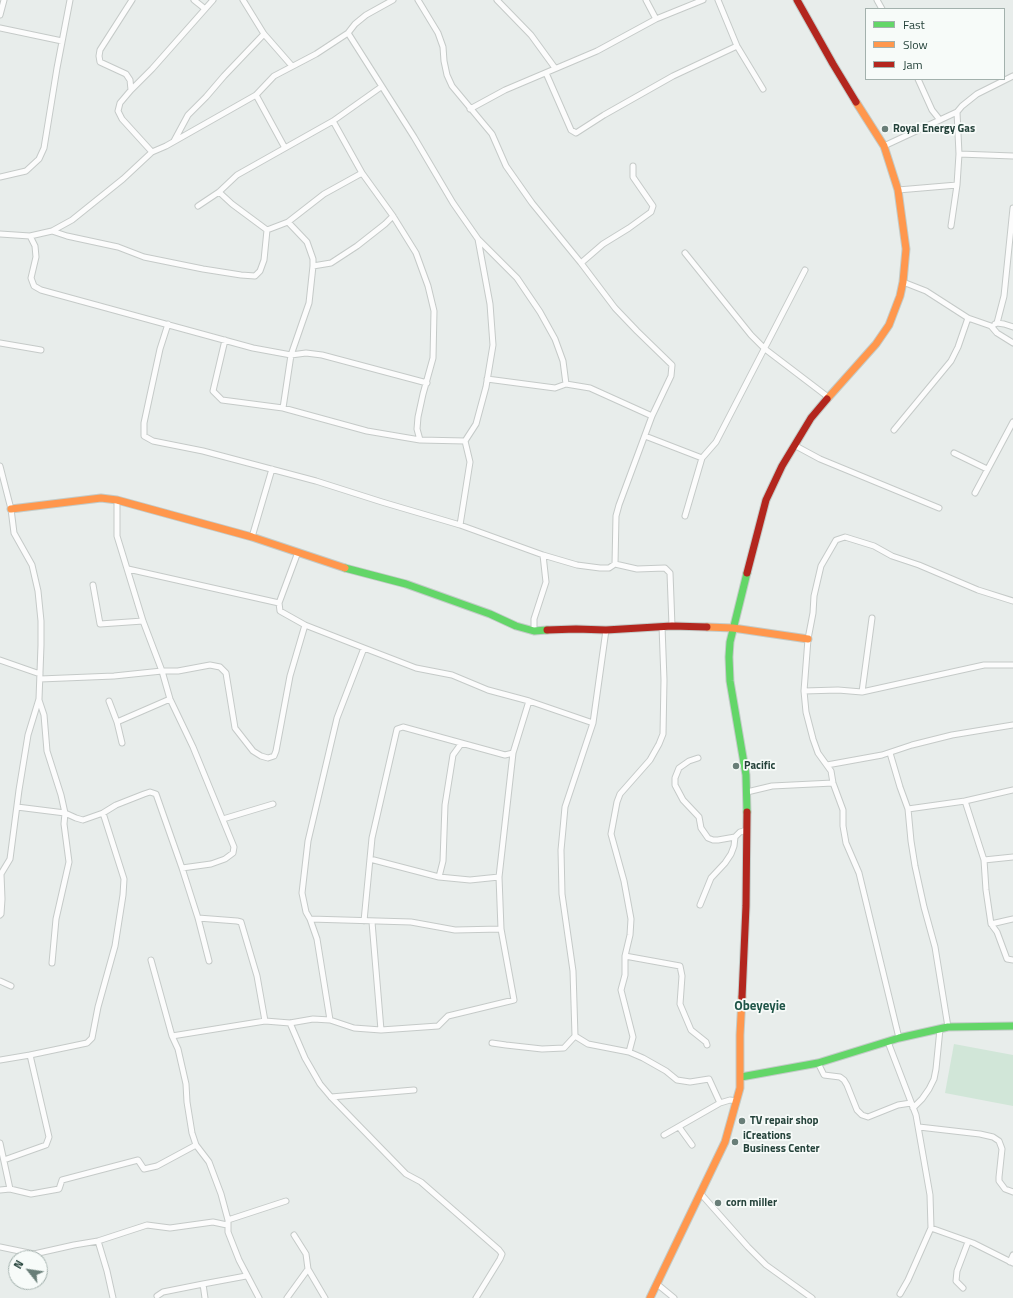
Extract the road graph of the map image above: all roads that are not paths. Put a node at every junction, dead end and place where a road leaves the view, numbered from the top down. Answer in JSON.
{"nodes":[{"id":1,"x":4,"y":0,"type":"edge"},
{"id":2,"x":70,"y":0,"type":"edge"},
{"id":3,"x":132,"y":0,"type":"edge"},
{"id":4,"x":194,"y":0,"type":"edge"},
{"id":5,"x":212,"y":0,"type":"edge"},
{"id":6,"x":243,"y":0,"type":"edge"},
{"id":7,"x":393,"y":0,"type":"edge"},
{"id":8,"x":418,"y":0,"type":"edge"},
{"id":9,"x":498,"y":0,"type":"edge"},
{"id":10,"x":646,"y":0,"type":"edge"},
{"id":11,"x":703,"y":0,"type":"edge"},
{"id":12,"x":718,"y":0,"type":"edge"},
{"id":13,"x":798,"y":0,"type":"edge"},
{"id":14,"x":204,"y":8,"type":"junction"},
{"id":15,"x":0,"y":15,"type":"edge"},
{"id":16,"x":656,"y":19,"type":"junction"},
{"id":17,"x":0,"y":28,"type":"edge"},
{"id":18,"x":348,"y":33,"type":"junction"},
{"id":19,"x":264,"y":34,"type":"junction"},
{"id":20,"x":62,"y":41,"type":"junction"},
{"id":21,"x":737,"y":46,"type":"junction"},
{"id":22,"x":292,"y":66,"type":"junction"},
{"id":23,"x":555,"y":68,"type":"junction"},
{"id":24,"x":546,"y":73,"type":"junction"},
{"id":25,"x":1013,"y":76,"type":"edge"},
{"id":26,"x":918,"y":80,"type":"edge"},
{"id":27,"x":381,"y":87,"type":"junction"},
{"id":28,"x":763,"y":89,"type":"dead end"},
{"id":29,"x":130,"y":90,"type":"junction"},
{"id":30,"x":256,"y":94,"type":"junction"},
{"id":31,"x":470,"y":109,"type":"junction"},
{"id":32,"x":956,"y":112,"type":"junction"},
{"id":33,"x":940,"y":120,"type":"junction"},
{"id":34,"x":333,"y":122,"type":"junction"},
{"id":35,"x":174,"y":142,"type":"junction"},
{"id":36,"x":884,"y":146,"type":"junction"},
{"id":37,"x":285,"y":148,"type":"junction"},
{"id":38,"x":152,"y":152,"type":"junction"},
{"id":39,"x":959,"y":154,"type":"junction"},
{"id":40,"x":1013,"y":156,"type":"edge"},
{"id":41,"x":633,"y":166,"type":"dead end"},
{"id":42,"x":362,"y":173,"type":"junction"},
{"id":43,"x":0,"y":177,"type":"edge"},
{"id":44,"x":957,"y":185,"type":"junction"},
{"id":45,"x":898,"y":190,"type":"junction"},
{"id":46,"x":219,"y":192,"type":"junction"},
{"id":47,"x":198,"y":206,"type":"dead end"},
{"id":48,"x":1013,"y":208,"type":"edge"},
{"id":49,"x":393,"y":216,"type":"junction"},
{"id":50,"x":288,"y":222,"type":"junction"},
{"id":51,"x":952,"y":226,"type":"dead end"},
{"id":52,"x":267,"y":230,"type":"junction"},
{"id":53,"x":52,"y":231,"type":"junction"},
{"id":54,"x":0,"y":234,"type":"edge"},
{"id":55,"x":30,"y":236,"type":"junction"},
{"id":56,"x":478,"y":239,"type":"junction"},
{"id":57,"x":685,"y":253,"type":"dead end"},
{"id":58,"x":581,"y":262,"type":"junction"},
{"id":59,"x":313,"y":266,"type":"junction"},
{"id":60,"x":806,"y":270,"type":"dead end"},
{"id":61,"x":902,"y":282,"type":"junction"},
{"id":62,"x":968,"y":318,"type":"junction"},
{"id":63,"x":997,"y":323,"type":"junction"},
{"id":64,"x":168,"y":324,"type":"junction"},
{"id":65,"x":991,"y":326,"type":"junction"},
{"id":66,"x":1013,"y":327,"type":"edge"},
{"id":67,"x":225,"y":340,"type":"junction"},
{"id":68,"x":0,"y":343,"type":"edge"},
{"id":69,"x":1013,"y":343,"type":"edge"},
{"id":70,"x":765,"y":349,"type":"junction"},
{"id":71,"x":41,"y":350,"type":"dead end"},
{"id":72,"x":291,"y":355,"type":"junction"},
{"id":73,"x":487,"y":379,"type":"junction"},
{"id":74,"x":427,"y":383,"type":"junction"},
{"id":75,"x":566,"y":384,"type":"junction"},
{"id":76,"x":828,"y":397,"type":"junction"},
{"id":77,"x":283,"y":408,"type":"junction"},
{"id":78,"x":652,"y":416,"type":"junction"},
{"id":79,"x":1013,"y":422,"type":"edge"},
{"id":80,"x":894,"y":430,"type":"dead end"},
{"id":81,"x":646,"y":436,"type":"junction"},
{"id":82,"x":420,"y":440,"type":"junction"},
{"id":83,"x":465,"y":441,"type":"junction"},
{"id":84,"x":794,"y":445,"type":"junction"},
{"id":85,"x":954,"y":452,"type":"dead end"},
{"id":86,"x":702,"y":458,"type":"junction"},
{"id":87,"x":0,"y":466,"type":"edge"},
{"id":88,"x":272,"y":468,"type":"junction"},
{"id":89,"x":987,"y":470,"type":"junction"},
{"id":90,"x":975,"y":493,"type":"dead end"},
{"id":91,"x":117,"y":500,"type":"junction"},
{"id":92,"x":939,"y":508,"type":"dead end"},
{"id":93,"x":10,"y":509,"type":"junction"},
{"id":94,"x":685,"y":516,"type":"dead end"},
{"id":95,"x":460,"y":525,"type":"junction"},
{"id":96,"x":252,"y":537,"type":"junction"},
{"id":97,"x":298,"y":552,"type":"junction"},
{"id":98,"x":543,"y":555,"type":"junction"},
{"id":99,"x":615,"y":564,"type":"junction"},
{"id":100,"x":128,"y":569,"type":"junction"},
{"id":101,"x":93,"y":585,"type":"dead end"},
{"id":102,"x":1013,"y":601,"type":"edge"},
{"id":103,"x":279,"y":602,"type":"junction"},
{"id":104,"x":872,"y":618,"type":"dead end"},
{"id":105,"x":143,"y":621,"type":"junction"},
{"id":106,"x":305,"y":625,"type":"junction"},
{"id":107,"x":662,"y":626,"type":"junction"},
{"id":108,"x":672,"y":626,"type":"junction"},
{"id":109,"x":733,"y":628,"type":"junction"},
{"id":110,"x":606,"y":630,"type":"junction"},
{"id":111,"x":534,"y":631,"type":"junction"},
{"id":112,"x":808,"y":639,"type":"junction"},
{"id":113,"x":364,"y":648,"type":"junction"},
{"id":114,"x":0,"y":660,"type":"edge"},
{"id":115,"x":1013,"y":665,"type":"edge"},
{"id":116,"x":162,"y":671,"type":"junction"},
{"id":117,"x":40,"y":676,"type":"junction"},
{"id":118,"x":804,"y":691,"type":"junction"},
{"id":119,"x":862,"y":692,"type":"junction"},
{"id":120,"x":39,"y":699,"type":"junction"},
{"id":121,"x":170,"y":699,"type":"junction"},
{"id":122,"x":109,"y":701,"type":"dead end"},
{"id":123,"x":529,"y":701,"type":"junction"},
{"id":124,"x":117,"y":722,"type":"junction"},
{"id":125,"x":594,"y":723,"type":"junction"},
{"id":126,"x":1013,"y":725,"type":"edge"},
{"id":127,"x":122,"y":743,"type":"dead end"},
{"id":128,"x":461,"y":744,"type":"junction"},
{"id":129,"x":513,"y":753,"type":"junction"},
{"id":130,"x":890,"y":753,"type":"junction"},
{"id":131,"x":698,"y":758,"type":"dead end"},
{"id":132,"x":827,"y":765,"type":"junction"},
{"id":133,"x":833,"y":783,"type":"junction"},
{"id":134,"x":1013,"y":790,"type":"edge"},
{"id":135,"x":747,"y":792,"type":"junction"},
{"id":136,"x":965,"y":801,"type":"junction"},
{"id":137,"x":273,"y":804,"type":"dead end"},
{"id":138,"x":17,"y":807,"type":"junction"},
{"id":139,"x":908,"y":809,"type":"junction"},
{"id":140,"x":65,"y":813,"type":"junction"},
{"id":141,"x":103,"y":813,"type":"junction"},
{"id":142,"x":223,"y":819,"type":"junction"},
{"id":143,"x":747,"y":830,"type":"junction"},
{"id":144,"x":735,"y":837,"type":"junction"},
{"id":145,"x":1013,"y":857,"type":"edge"},
{"id":146,"x":370,"y":859,"type":"junction"},
{"id":147,"x":984,"y":860,"type":"junction"},
{"id":148,"x":182,"y":868,"type":"junction"},
{"id":149,"x":0,"y":874,"type":"edge"},
{"id":150,"x":439,"y":877,"type":"junction"},
{"id":151,"x":499,"y":877,"type":"junction"},
{"id":152,"x":700,"y":906,"type":"dead end"},
{"id":153,"x":0,"y":915,"type":"edge"},
{"id":154,"x":198,"y":918,"type":"junction"},
{"id":155,"x":310,"y":919,"type":"junction"},
{"id":156,"x":1013,"y":919,"type":"edge"},
{"id":157,"x":364,"y":921,"type":"junction"},
{"id":158,"x":372,"y":922,"type":"junction"},
{"id":159,"x":991,"y":924,"type":"junction"},
{"id":160,"x":501,"y":929,"type":"junction"},
{"id":161,"x":625,"y":956,"type":"junction"},
{"id":162,"x":151,"y":960,"type":"dead end"},
{"id":163,"x":1013,"y":960,"type":"edge"},
{"id":164,"x":209,"y":962,"type":"dead end"},
{"id":165,"x":52,"y":963,"type":"dead end"},
{"id":166,"x":0,"y":981,"type":"edge"},
{"id":167,"x":10,"y":986,"type":"dead end"},
{"id":168,"x":330,"y":1020,"type":"junction"},
{"id":169,"x":265,"y":1021,"type":"junction"},
{"id":170,"x":290,"y":1023,"type":"junction"},
{"id":171,"x":1013,"y":1026,"type":"edge"},
{"id":172,"x":948,"y":1027,"type":"junction"},
{"id":173,"x":940,"y":1029,"type":"junction"},
{"id":174,"x":380,"y":1030,"type":"junction"},
{"id":175,"x":172,"y":1036,"type":"junction"},
{"id":176,"x":575,"y":1036,"type":"junction"},
{"id":177,"x":899,"y":1038,"type":"junction"},
{"id":178,"x":888,"y":1042,"type":"junction"},
{"id":179,"x":492,"y":1043,"type":"dead end"},
{"id":180,"x":707,"y":1045,"type":"dead end"},
{"id":181,"x":629,"y":1052,"type":"junction"},
{"id":182,"x":30,"y":1055,"type":"junction"},
{"id":183,"x":0,"y":1060,"type":"edge"},
{"id":184,"x":818,"y":1063,"type":"junction"},
{"id":185,"x":741,"y":1077,"type":"junction"},
{"id":186,"x":414,"y":1090,"type":"dead end"},
{"id":187,"x":331,"y":1097,"type":"junction"},
{"id":188,"x":737,"y":1101,"type":"junction"},
{"id":189,"x":720,"y":1103,"type":"junction"},
{"id":190,"x":912,"y":1106,"type":"junction"},
{"id":191,"x":679,"y":1127,"type":"junction"},
{"id":192,"x":918,"y":1127,"type":"junction"},
{"id":193,"x":664,"y":1135,"type":"dead end"},
{"id":194,"x":0,"y":1143,"type":"edge"},
{"id":195,"x":196,"y":1145,"type":"junction"},
{"id":196,"x":692,"y":1145,"type":"dead end"},
{"id":197,"x":4,"y":1160,"type":"junction"},
{"id":198,"x":10,"y":1189,"type":"junction"},
{"id":199,"x":0,"y":1190,"type":"edge"},
{"id":200,"x":1013,"y":1192,"type":"edge"},
{"id":201,"x":701,"y":1194,"type":"junction"},
{"id":202,"x":286,"y":1201,"type":"dead end"},
{"id":203,"x":228,"y":1222,"type":"junction"},
{"id":204,"x":931,"y":1228,"type":"junction"},
{"id":205,"x":294,"y":1235,"type":"dead end"},
{"id":206,"x":98,"y":1241,"type":"junction"},
{"id":207,"x":968,"y":1242,"type":"junction"},
{"id":208,"x":0,"y":1248,"type":"edge"},
{"id":209,"x":1013,"y":1255,"type":"edge"},
{"id":210,"x":1012,"y":1263,"type":"edge"},
{"id":211,"x":308,"y":1269,"type":"junction"},
{"id":212,"x":246,"y":1276,"type":"junction"},
{"id":213,"x":204,"y":1284,"type":"junction"},
{"id":214,"x":657,"y":1284,"type":"junction"},
{"id":215,"x":963,"y":1288,"type":"dead end"},
{"id":216,"x":900,"y":1294,"type":"dead end"},
{"id":217,"x":157,"y":1296,"type":"dead end"},
{"id":218,"x":113,"y":1298,"type":"edge"},
{"id":219,"x":205,"y":1298,"type":"edge"},
{"id":220,"x":259,"y":1298,"type":"edge"},
{"id":221,"x":287,"y":1298,"type":"edge"},
{"id":222,"x":325,"y":1298,"type":"edge"},
{"id":223,"x":476,"y":1298,"type":"edge"},
{"id":224,"x":650,"y":1298,"type":"edge"},
{"id":225,"x":674,"y":1298,"type":"edge"},
{"id":226,"x":812,"y":1298,"type":"edge"}],
"edges":[{"from":1,"to":15,"type":"street"},
{"from":2,"to":20,"type":"street"},
{"from":3,"to":29,"type":"street"},
{"from":4,"to":14,"type":"street"},
{"from":5,"to":14,"type":"street"},
{"from":6,"to":19,"type":"street"},
{"from":7,"to":18,"type":"street"},
{"from":8,"to":31,"type":"street"},
{"from":9,"to":23,"type":"street"},
{"from":10,"to":16,"type":"street"},
{"from":11,"to":16,"type":"street"},
{"from":12,"to":21,"type":"street"},
{"from":13,"to":36,"type":"main road"},
{"from":14,"to":29,"type":"street"},
{"from":16,"to":23,"type":"street"},
{"from":17,"to":20,"type":"street"},
{"from":18,"to":22,"type":"street"},
{"from":18,"to":27,"type":"street"},
{"from":19,"to":22,"type":"street"},
{"from":19,"to":35,"type":"street"},
{"from":20,"to":43,"type":"street"},
{"from":21,"to":24,"type":"street"},
{"from":21,"to":28,"type":"street"},
{"from":22,"to":30,"type":"street"},
{"from":23,"to":24,"type":"street"},
{"from":24,"to":31,"type":"street"},
{"from":25,"to":32,"type":"street"},
{"from":26,"to":33,"type":"street"},
{"from":27,"to":34,"type":"street"},
{"from":27,"to":56,"type":"street"},
{"from":29,"to":38,"type":"street"},
{"from":30,"to":35,"type":"street"},
{"from":30,"to":37,"type":"street"},
{"from":31,"to":58,"type":"street"},
{"from":32,"to":33,"type":"street"},
{"from":32,"to":39,"type":"street"},
{"from":33,"to":36,"type":"street"},
{"from":34,"to":37,"type":"street"},
{"from":34,"to":42,"type":"street"},
{"from":35,"to":38,"type":"street"},
{"from":36,"to":45,"type":"main road"},
{"from":37,"to":46,"type":"street"},
{"from":38,"to":53,"type":"street"},
{"from":39,"to":40,"type":"street"},
{"from":39,"to":44,"type":"street"},
{"from":41,"to":58,"type":"street"},
{"from":42,"to":49,"type":"street"},
{"from":42,"to":50,"type":"street"},
{"from":44,"to":45,"type":"street"},
{"from":44,"to":51,"type":"street"},
{"from":45,"to":61,"type":"main road"},
{"from":46,"to":47,"type":"street"},
{"from":46,"to":52,"type":"street"},
{"from":48,"to":63,"type":"street"},
{"from":49,"to":59,"type":"street"},
{"from":49,"to":74,"type":"street"},
{"from":50,"to":52,"type":"street"},
{"from":50,"to":59,"type":"street"},
{"from":52,"to":53,"type":"street"},
{"from":53,"to":55,"type":"street"},
{"from":54,"to":55,"type":"street"},
{"from":55,"to":64,"type":"street"},
{"from":56,"to":73,"type":"street"},
{"from":56,"to":75,"type":"street"},
{"from":57,"to":70,"type":"street"},
{"from":58,"to":78,"type":"street"},
{"from":59,"to":72,"type":"street"},
{"from":60,"to":70,"type":"street"},
{"from":61,"to":62,"type":"street"},
{"from":61,"to":76,"type":"main road"},
{"from":62,"to":65,"type":"street"},
{"from":62,"to":80,"type":"street"},
{"from":63,"to":65,"type":"street"},
{"from":63,"to":66,"type":"street"},
{"from":64,"to":67,"type":"street"},
{"from":64,"to":88,"type":"street"},
{"from":65,"to":69,"type":"street"},
{"from":67,"to":72,"type":"street"},
{"from":67,"to":77,"type":"street"},
{"from":68,"to":71,"type":"street"},
{"from":70,"to":76,"type":"street"},
{"from":70,"to":86,"type":"street"},
{"from":72,"to":74,"type":"street"},
{"from":72,"to":77,"type":"street"},
{"from":73,"to":75,"type":"street"},
{"from":73,"to":83,"type":"street"},
{"from":74,"to":82,"type":"street"},
{"from":75,"to":78,"type":"street"},
{"from":76,"to":84,"type":"main road"},
{"from":77,"to":82,"type":"street"},
{"from":78,"to":81,"type":"street"},
{"from":79,"to":89,"type":"street"},
{"from":81,"to":86,"type":"street"},
{"from":81,"to":99,"type":"street"},
{"from":82,"to":83,"type":"street"},
{"from":83,"to":95,"type":"street"},
{"from":84,"to":92,"type":"street"},
{"from":84,"to":109,"type":"main road"},
{"from":85,"to":89,"type":"street"},
{"from":86,"to":94,"type":"street"},
{"from":87,"to":93,"type":"street"},
{"from":88,"to":95,"type":"street"},
{"from":88,"to":96,"type":"street"},
{"from":89,"to":90,"type":"street"},
{"from":91,"to":93,"type":"main road"},
{"from":91,"to":96,"type":"main road"},
{"from":91,"to":100,"type":"street"},
{"from":93,"to":117,"type":"street"},
{"from":95,"to":98,"type":"street"},
{"from":96,"to":97,"type":"main road"},
{"from":97,"to":103,"type":"street"},
{"from":97,"to":111,"type":"main road"},
{"from":98,"to":99,"type":"street"},
{"from":98,"to":111,"type":"street"},
{"from":99,"to":108,"type":"street"},
{"from":100,"to":103,"type":"street"},
{"from":100,"to":105,"type":"street"},
{"from":101,"to":105,"type":"street"},
{"from":102,"to":112,"type":"street"},
{"from":103,"to":106,"type":"street"},
{"from":104,"to":119,"type":"street"},
{"from":105,"to":116,"type":"street"},
{"from":106,"to":113,"type":"street"},
{"from":106,"to":116,"type":"street"},
{"from":107,"to":108,"type":"main road"},
{"from":107,"to":110,"type":"main road"},
{"from":107,"to":161,"type":"street"},
{"from":108,"to":109,"type":"main road"},
{"from":109,"to":112,"type":"main road"},
{"from":109,"to":135,"type":"main road"},
{"from":110,"to":111,"type":"main road"},
{"from":110,"to":125,"type":"street"},
{"from":112,"to":118,"type":"street"},
{"from":113,"to":123,"type":"street"},
{"from":113,"to":155,"type":"street"},
{"from":114,"to":117,"type":"street"},
{"from":115,"to":119,"type":"street"},
{"from":116,"to":117,"type":"street"},
{"from":116,"to":121,"type":"street"},
{"from":117,"to":120,"type":"street"},
{"from":118,"to":119,"type":"street"},
{"from":118,"to":132,"type":"street"},
{"from":120,"to":138,"type":"street"},
{"from":120,"to":140,"type":"street"},
{"from":121,"to":124,"type":"street"},
{"from":121,"to":142,"type":"street"},
{"from":122,"to":124,"type":"street"},
{"from":123,"to":125,"type":"street"},
{"from":123,"to":129,"type":"street"},
{"from":124,"to":127,"type":"street"},
{"from":125,"to":176,"type":"street"},
{"from":126,"to":130,"type":"street"},
{"from":128,"to":129,"type":"street"},
{"from":128,"to":146,"type":"street"},
{"from":128,"to":150,"type":"street"},
{"from":129,"to":151,"type":"street"},
{"from":130,"to":132,"type":"street"},
{"from":130,"to":139,"type":"street"},
{"from":131,"to":144,"type":"street"},
{"from":132,"to":133,"type":"street"},
{"from":133,"to":135,"type":"street"},
{"from":133,"to":177,"type":"street"},
{"from":134,"to":136,"type":"street"},
{"from":135,"to":143,"type":"main road"},
{"from":136,"to":139,"type":"street"},
{"from":136,"to":147,"type":"street"},
{"from":137,"to":142,"type":"street"},
{"from":138,"to":140,"type":"street"},
{"from":138,"to":149,"type":"street"},
{"from":139,"to":172,"type":"street"},
{"from":140,"to":141,"type":"street"},
{"from":140,"to":165,"type":"street"},
{"from":141,"to":148,"type":"street"},
{"from":141,"to":182,"type":"street"},
{"from":142,"to":148,"type":"street"},
{"from":143,"to":144,"type":"street"},
{"from":143,"to":185,"type":"main road"},
{"from":144,"to":152,"type":"street"},
{"from":145,"to":147,"type":"street"},
{"from":146,"to":150,"type":"street"},
{"from":146,"to":157,"type":"street"},
{"from":147,"to":159,"type":"street"},
{"from":148,"to":154,"type":"street"},
{"from":149,"to":153,"type":"street"},
{"from":150,"to":151,"type":"street"},
{"from":151,"to":160,"type":"street"},
{"from":154,"to":164,"type":"street"},
{"from":154,"to":169,"type":"street"},
{"from":155,"to":157,"type":"street"},
{"from":155,"to":168,"type":"street"},
{"from":156,"to":159,"type":"street"},
{"from":157,"to":158,"type":"street"},
{"from":158,"to":160,"type":"street"},
{"from":158,"to":174,"type":"street"},
{"from":159,"to":163,"type":"street"},
{"from":160,"to":174,"type":"street"},
{"from":161,"to":180,"type":"street"},
{"from":161,"to":181,"type":"street"},
{"from":162,"to":175,"type":"street"},
{"from":166,"to":167,"type":"street"},
{"from":168,"to":170,"type":"street"},
{"from":168,"to":174,"type":"street"},
{"from":169,"to":170,"type":"street"},
{"from":169,"to":175,"type":"street"},
{"from":170,"to":187,"type":"street"},
{"from":171,"to":172,"type":"main road"},
{"from":172,"to":173,"type":"main road"},
{"from":173,"to":177,"type":"main road"},
{"from":173,"to":190,"type":"street"},
{"from":175,"to":195,"type":"street"},
{"from":176,"to":179,"type":"street"},
{"from":176,"to":181,"type":"street"},
{"from":177,"to":178,"type":"main road"},
{"from":178,"to":184,"type":"main road"},
{"from":178,"to":190,"type":"street"},
{"from":181,"to":189,"type":"street"},
{"from":182,"to":183,"type":"street"},
{"from":182,"to":197,"type":"street"},
{"from":184,"to":185,"type":"main road"},
{"from":184,"to":190,"type":"street"},
{"from":185,"to":188,"type":"main road"},
{"from":186,"to":187,"type":"street"},
{"from":187,"to":223,"type":"street"},
{"from":188,"to":189,"type":"street"},
{"from":188,"to":201,"type":"main road"},
{"from":189,"to":191,"type":"street"},
{"from":190,"to":192,"type":"street"},
{"from":191,"to":193,"type":"street"},
{"from":191,"to":196,"type":"street"},
{"from":192,"to":200,"type":"street"},
{"from":192,"to":204,"type":"street"},
{"from":194,"to":197,"type":"street"},
{"from":195,"to":198,"type":"street"},
{"from":195,"to":203,"type":"street"},
{"from":197,"to":198,"type":"street"},
{"from":198,"to":199,"type":"street"},
{"from":201,"to":214,"type":"main road"},
{"from":201,"to":226,"type":"street"},
{"from":202,"to":203,"type":"street"},
{"from":203,"to":206,"type":"street"},
{"from":203,"to":212,"type":"street"},
{"from":204,"to":207,"type":"street"},
{"from":204,"to":216,"type":"street"},
{"from":205,"to":211,"type":"street"},
{"from":206,"to":208,"type":"street"},
{"from":206,"to":218,"type":"street"},
{"from":207,"to":210,"type":"street"},
{"from":207,"to":215,"type":"street"},
{"from":209,"to":210,"type":"street"},
{"from":211,"to":221,"type":"street"},
{"from":211,"to":222,"type":"street"},
{"from":212,"to":213,"type":"street"},
{"from":212,"to":220,"type":"street"},
{"from":213,"to":217,"type":"street"},
{"from":213,"to":219,"type":"street"},
{"from":214,"to":224,"type":"main road"},
{"from":214,"to":225,"type":"street"}]}
